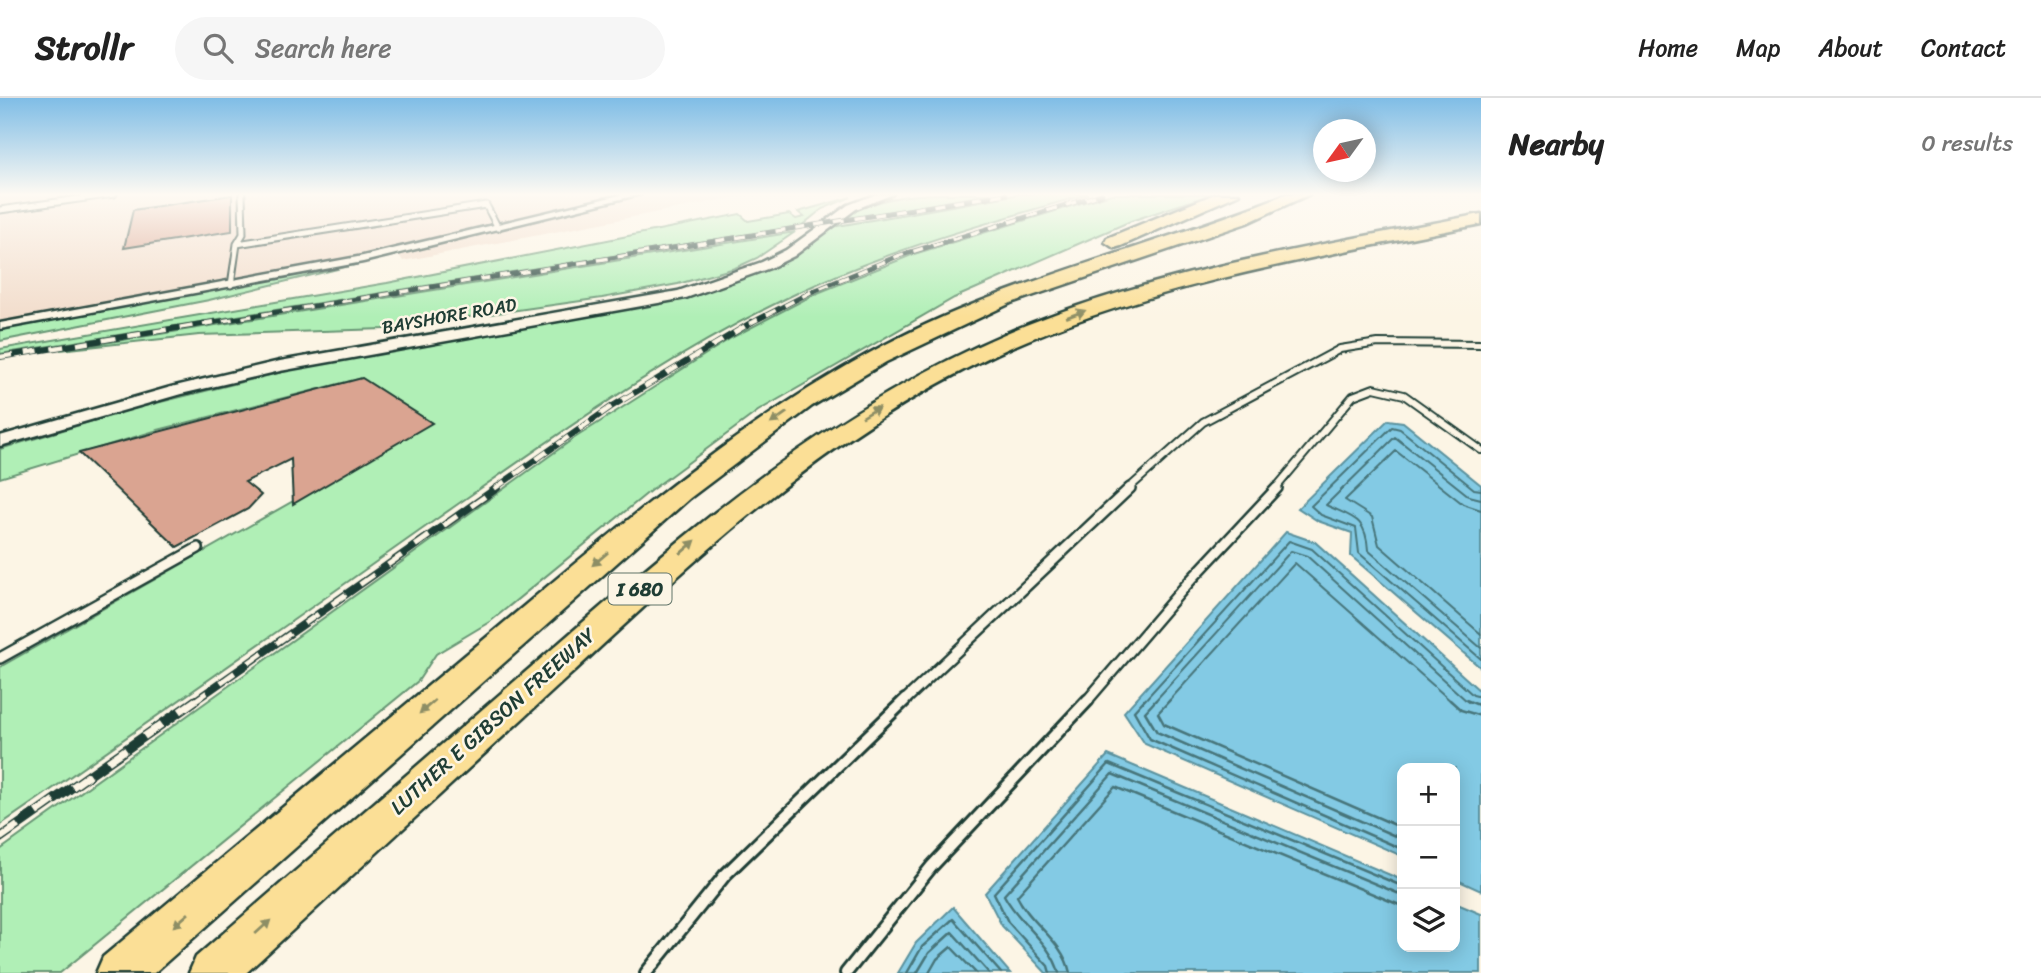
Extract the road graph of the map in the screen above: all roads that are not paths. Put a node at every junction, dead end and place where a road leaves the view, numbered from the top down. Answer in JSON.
{"nodes":[{"id":1,"x":242,"y":235,"type":"edge"},
{"id":2,"x":295,"y":235,"type":"edge"},
{"id":3,"x":466,"y":235,"type":"edge"},
{"id":4,"x":814,"y":235,"type":"edge"},
{"id":5,"x":1134,"y":235,"type":"edge"},
{"id":6,"x":1194,"y":235,"type":"edge"},
{"id":7,"x":1402,"y":235,"type":"edge"},
{"id":8,"x":1481,"y":238,"type":"edge"},
{"id":9,"x":237,"y":244,"type":"junction"},
{"id":10,"x":231,"y":285,"type":"junction"},
{"id":11,"x":1130,"y":296,"type":"junction"},
{"id":12,"x":0,"y":326,"type":"edge"},
{"id":13,"x":1481,"y":344,"type":"edge"},
{"id":14,"x":878,"y":357,"type":"junction"},
{"id":15,"x":0,"y":442,"type":"edge"},
{"id":16,"x":1481,"y":450,"type":"edge"},
{"id":17,"x":198,"y":548,"type":"dead end"},
{"id":18,"x":0,"y":658,"type":"edge"},
{"id":19,"x":119,"y":973,"type":"edge"},
{"id":20,"x":212,"y":973,"type":"edge"},
{"id":21,"x":646,"y":973,"type":"edge"},
{"id":22,"x":845,"y":973,"type":"edge"}],
"edges":[{"from":1,"to":9,"type":"lane"},
{"from":2,"to":9,"type":"lane"},
{"from":3,"to":10,"type":"street"},
{"from":4,"to":15,"type":"street","name":"BAYSHORE ROAD"},
{"from":5,"to":14,"type":"highway"},
{"from":6,"to":14,"type":"highway","number":"I 680"},
{"from":7,"to":11,"type":"highway","name":"LUTHER E GIBSON FREEWAY","number":"I 680"},
{"from":8,"to":11,"type":"highway"},
{"from":9,"to":10,"type":"lane"},
{"from":10,"to":12,"type":"street"},
{"from":20,"to":11,"type":"highway","name":"LUTHER E GIBSON FREEWAY","number":"I 680","one_way":true},
{"from":13,"to":21,"type":"lane"},
{"from":14,"to":19,"type":"highway","number":"I 680","one_way":true},
{"from":16,"to":22,"type":"lane"},
{"from":17,"to":18,"type":"lane"}]}
